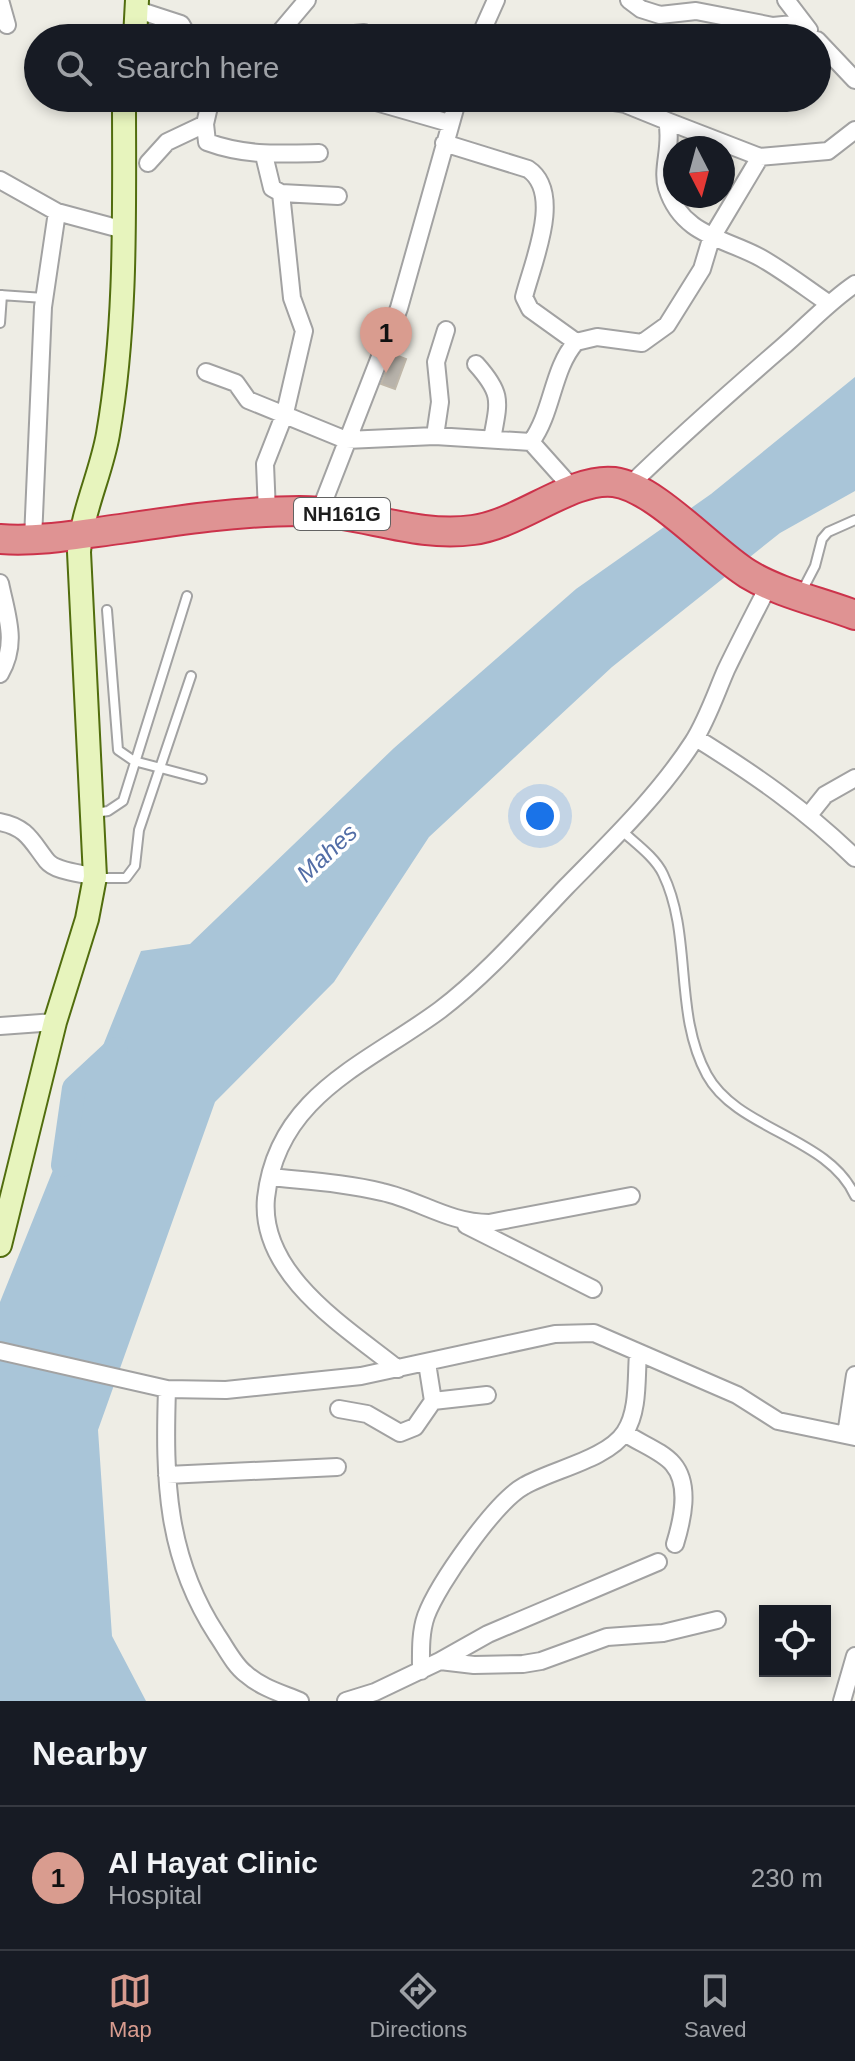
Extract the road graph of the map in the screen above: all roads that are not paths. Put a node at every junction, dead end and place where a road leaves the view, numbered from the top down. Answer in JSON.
{"nodes":[{"id":1,"x":0,"y":0,"type":"edge"},
{"id":2,"x":307,"y":0,"type":"edge"},
{"id":3,"x":496,"y":0,"type":"edge"},
{"id":4,"x":629,"y":0,"type":"edge"},
{"id":5,"x":786,"y":0,"type":"edge"},
{"id":6,"x":138,"y":5,"type":"edge"},
{"id":7,"x":803,"y":23,"type":"joint"},
{"id":8,"x":181,"y":24,"type":"edge"},
{"id":9,"x":288,"y":24,"type":"edge"},
{"id":10,"x":485,"y":24,"type":"edge"},
{"id":11,"x":763,"y":24,"type":"edge"},
{"id":12,"x":793,"y":24,"type":"edge"},
{"id":13,"x":7,"y":25,"type":"dead end"},
{"id":14,"x":831,"y":55,"type":"edge"},
{"id":15,"x":855,"y":80,"type":"edge"},
{"id":16,"x":124,"y":112,"type":"edge"},
{"id":17,"x":208,"y":112,"type":"edge"},
{"id":18,"x":411,"y":112,"type":"edge"},
{"id":19,"x":453,"y":112,"type":"edge"},
{"id":20,"x":645,"y":112,"type":"edge"},
{"id":21,"x":667,"y":121,"type":"junction"},
{"id":22,"x":449,"y":123,"type":"junction"},
{"id":23,"x":205,"y":124,"type":"junction"},
{"id":24,"x":855,"y":130,"type":"edge"},
{"id":25,"x":444,"y":143,"type":"junction"},
{"id":26,"x":319,"y":153,"type":"dead end"},
{"id":27,"x":264,"y":155,"type":"junction"},
{"id":28,"x":760,"y":157,"type":"junction"},
{"id":29,"x":0,"y":163,"type":"edge"},
{"id":30,"x":148,"y":163,"type":"dead end"},
{"id":31,"x":5,"y":183,"type":"edge"},
{"id":32,"x":281,"y":193,"type":"junction"},
{"id":33,"x":338,"y":196,"type":"dead end"},
{"id":34,"x":57,"y":212,"type":"junction"},
{"id":35,"x":124,"y":230,"type":"junction"},
{"id":36,"x":711,"y":239,"type":"junction"},
{"id":37,"x":855,"y":284,"type":"edge"},
{"id":38,"x":1,"y":295,"type":"edge"},
{"id":39,"x":44,"y":298,"type":"junction"},
{"id":40,"x":828,"y":303,"type":"junction"},
{"id":41,"x":0,"y":323,"type":"edge"},
{"id":42,"x":446,"y":330,"type":"dead end"},
{"id":43,"x":576,"y":342,"type":"junction"},
{"id":44,"x":476,"y":364,"type":"dead end"},
{"id":45,"x":206,"y":372,"type":"dead end"},
{"id":46,"x":285,"y":413,"type":"junction"},
{"id":47,"x":435,"y":436,"type":"junction"},
{"id":48,"x":492,"y":439,"type":"junction"},
{"id":49,"x":346,"y":440,"type":"junction"},
{"id":50,"x":531,"y":442,"type":"junction"},
{"id":51,"x":628,"y":487,"type":"junction"},
{"id":52,"x":573,"y":489,"type":"junction"},
{"id":53,"x":320,"y":511,"type":"junction"},
{"id":54,"x":267,"y":512,"type":"junction"},
{"id":55,"x":855,"y":520,"type":"edge"},
{"id":56,"x":81,"y":534,"type":"junction"},
{"id":57,"x":0,"y":539,"type":"edge"},
{"id":58,"x":33,"y":539,"type":"junction"},
{"id":59,"x":759,"y":578,"type":"junction"},
{"id":60,"x":0,"y":583,"type":"edge"},
{"id":61,"x":800,"y":594,"type":"junction"},
{"id":62,"x":187,"y":596,"type":"dead end"},
{"id":63,"x":107,"y":610,"type":"dead end"},
{"id":64,"x":855,"y":615,"type":"edge"},
{"id":65,"x":5,"y":659,"type":"edge"},
{"id":66,"x":0,"y":674,"type":"edge"},
{"id":67,"x":191,"y":676,"type":"dead end"},
{"id":68,"x":696,"y":738,"type":"junction"},
{"id":69,"x":134,"y":761,"type":"junction"},
{"id":70,"x":161,"y":768,"type":"junction"},
{"id":71,"x":855,"y":778,"type":"edge"},
{"id":72,"x":202,"y":779,"type":"dead end"},
{"id":73,"x":94,"y":813,"type":"junction"},
{"id":74,"x":809,"y":815,"type":"junction"},
{"id":75,"x":0,"y":822,"type":"edge"},
{"id":76,"x":621,"y":830,"type":"junction"},
{"id":77,"x":855,"y":858,"type":"edge"},
{"id":78,"x":95,"y":877,"type":"junction"},
{"id":79,"x":55,"y":1022,"type":"junction"},
{"id":80,"x":0,"y":1026,"type":"edge"},
{"id":81,"x":270,"y":1177,"type":"junction"},
{"id":82,"x":631,"y":1196,"type":"dead end"},
{"id":83,"x":855,"y":1196,"type":"edge"},
{"id":84,"x":452,"y":1219,"type":"junction"},
{"id":85,"x":0,"y":1245,"type":"edge"},
{"id":86,"x":593,"y":1289,"type":"dead end"},
{"id":87,"x":0,"y":1351,"type":"edge"},
{"id":88,"x":638,"y":1354,"type":"junction"},
{"id":89,"x":427,"y":1363,"type":"junction"},
{"id":90,"x":398,"y":1369,"type":"junction"},
{"id":91,"x":855,"y":1375,"type":"edge"},
{"id":92,"x":167,"y":1389,"type":"junction"},
{"id":93,"x":487,"y":1395,"type":"dead end"},
{"id":94,"x":433,"y":1401,"type":"junction"},
{"id":95,"x":339,"y":1409,"type":"dead end"},
{"id":96,"x":625,"y":1433,"type":"junction"},
{"id":97,"x":850,"y":1436,"type":"edge"},
{"id":98,"x":337,"y":1467,"type":"dead end"},
{"id":99,"x":167,"y":1475,"type":"junction"},
{"id":100,"x":675,"y":1544,"type":"dead end"},
{"id":101,"x":658,"y":1562,"type":"dead end"},
{"id":102,"x":717,"y":1620,"type":"dead end"},
{"id":103,"x":855,"y":1656,"type":"edge"},
{"id":104,"x":440,"y":1661,"type":"junction"},
{"id":105,"x":421,"y":1671,"type":"junction"},
{"id":106,"x":300,"y":1701,"type":"edge"},
{"id":107,"x":346,"y":1701,"type":"edge"},
{"id":108,"x":842,"y":1701,"type":"edge"}],
"edges":[{"from":1,"to":13,"type":"street"},
{"from":2,"to":9,"type":"street"},
{"from":3,"to":10,"type":"street"},
{"from":4,"to":11,"type":"street"},
{"from":5,"to":7,"type":"street"},
{"from":6,"to":8,"type":"street"},
{"from":7,"to":12,"type":"street"},
{"from":14,"to":15,"type":"street"},
{"from":16,"to":35,"type":"street"},
{"from":17,"to":23,"type":"street"},
{"from":18,"to":22,"type":"street"},
{"from":19,"to":22,"type":"street"},
{"from":20,"to":21,"type":"street"},
{"from":21,"to":28,"type":"street"},
{"from":21,"to":36,"type":"street"},
{"from":22,"to":25,"type":"street"},
{"from":23,"to":27,"type":"street"},
{"from":23,"to":30,"type":"street"},
{"from":24,"to":28,"type":"street"},
{"from":25,"to":43,"type":"street"},
{"from":25,"to":49,"type":"street"},
{"from":26,"to":27,"type":"street"},
{"from":27,"to":32,"type":"street"},
{"from":28,"to":36,"type":"street"},
{"from":29,"to":31,"type":"street"},
{"from":31,"to":34,"type":"street"},
{"from":32,"to":33,"type":"street"},
{"from":32,"to":46,"type":"street"},
{"from":34,"to":35,"type":"street"},
{"from":34,"to":39,"type":"street"},
{"from":35,"to":56,"type":"street"},
{"from":36,"to":40,"type":"street"},
{"from":36,"to":43,"type":"street"},
{"from":37,"to":40,"type":"street"},
{"from":38,"to":39,"type":"lane"},
{"from":38,"to":41,"type":"lane"},
{"from":39,"to":58,"type":"street"},
{"from":40,"to":51,"type":"street"},
{"from":42,"to":47,"type":"street"},
{"from":43,"to":50,"type":"street"},
{"from":44,"to":48,"type":"street"},
{"from":45,"to":46,"type":"street"},
{"from":46,"to":49,"type":"street"},
{"from":46,"to":54,"type":"street"},
{"from":47,"to":48,"type":"street"},
{"from":47,"to":49,"type":"street"},
{"from":48,"to":50,"type":"street"},
{"from":49,"to":53,"type":"street"},
{"from":50,"to":52,"type":"street"},
{"from":51,"to":52,"type":"highway","number":"NH161G"},
{"from":51,"to":59,"type":"highway","number":"NH161G"},
{"from":52,"to":53,"type":"highway","number":"NH161G"},
{"from":53,"to":54,"type":"highway","number":"NH161G"},
{"from":54,"to":56,"type":"highway","number":"NH161G"},
{"from":55,"to":61,"type":"lane"},
{"from":56,"to":58,"type":"highway","number":"NH161G"},
{"from":56,"to":73,"type":"street"},
{"from":57,"to":58,"type":"highway","number":"NH161G"},
{"from":59,"to":61,"type":"highway","number":"NH161G"},
{"from":59,"to":68,"type":"street"},
{"from":60,"to":65,"type":"street"},
{"from":61,"to":64,"type":"highway","number":"NH161G"},
{"from":62,"to":69,"type":"lane"},
{"from":63,"to":69,"type":"lane"},
{"from":65,"to":66,"type":"street"},
{"from":67,"to":70,"type":"lane"},
{"from":68,"to":74,"type":"street"},
{"from":68,"to":76,"type":"street"},
{"from":69,"to":70,"type":"lane"},
{"from":69,"to":73,"type":"lane"},
{"from":70,"to":72,"type":"lane"},
{"from":70,"to":78,"type":"lane"},
{"from":71,"to":74,"type":"street"},
{"from":73,"to":78,"type":"street"},
{"from":74,"to":77,"type":"street"},
{"from":75,"to":78,"type":"street"},
{"from":76,"to":81,"type":"street"},
{"from":76,"to":83,"type":"lane"},
{"from":78,"to":79,"type":"street"},
{"from":79,"to":80,"type":"street"},
{"from":79,"to":85,"type":"street"},
{"from":81,"to":84,"type":"street"},
{"from":81,"to":90,"type":"street"},
{"from":82,"to":84,"type":"street"},
{"from":84,"to":86,"type":"street"},
{"from":87,"to":92,"type":"street"},
{"from":88,"to":89,"type":"street"},
{"from":88,"to":96,"type":"street"},
{"from":88,"to":97,"type":"street"},
{"from":89,"to":90,"type":"street"},
{"from":89,"to":94,"type":"street"},
{"from":90,"to":92,"type":"street"},
{"from":91,"to":97,"type":"street"},
{"from":92,"to":99,"type":"street"},
{"from":93,"to":94,"type":"street"},
{"from":94,"to":95,"type":"street"},
{"from":96,"to":100,"type":"street"},
{"from":96,"to":105,"type":"street"},
{"from":98,"to":99,"type":"street"},
{"from":99,"to":106,"type":"street"},
{"from":101,"to":104,"type":"street"},
{"from":102,"to":104,"type":"street"},
{"from":103,"to":108,"type":"street"},
{"from":104,"to":105,"type":"street"},
{"from":105,"to":107,"type":"street"}]}
